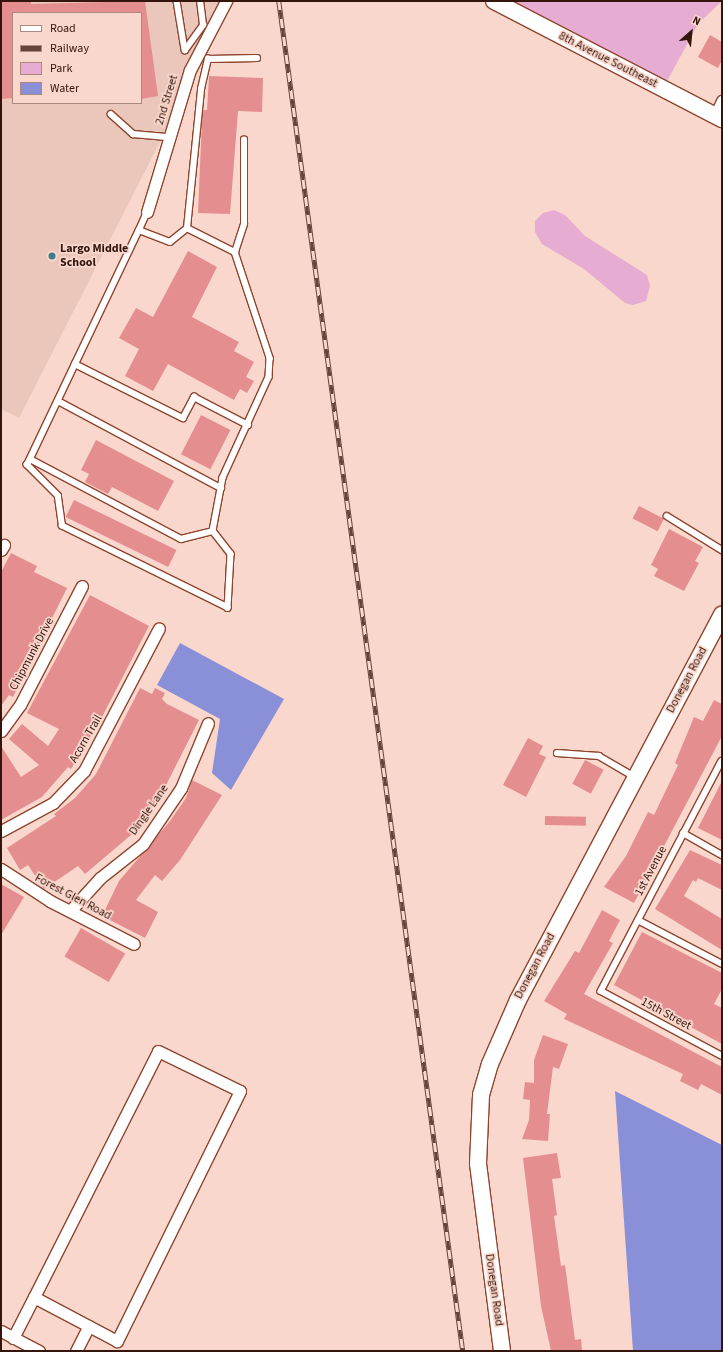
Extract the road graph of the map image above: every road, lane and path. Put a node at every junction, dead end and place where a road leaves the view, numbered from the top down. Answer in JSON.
{"nodes":[{"id":1,"x":178,"y":1,"type":"edge"},
{"id":2,"x":200,"y":1,"type":"edge"},
{"id":3,"x":226,"y":1,"type":"edge"},
{"id":4,"x":494,"y":1,"type":"edge"},
{"id":5,"x":256,"y":58,"type":"dead end"},
{"id":6,"x":722,"y":101,"type":"edge"},
{"id":7,"x":111,"y":114,"type":"dead end"},
{"id":8,"x":718,"y":118,"type":"edge"},
{"id":9,"x":169,"y":136,"type":"junction"},
{"id":10,"x":244,"y":140,"type":"dead end"},
{"id":11,"x":147,"y":212,"type":"joint"},
{"id":12,"x":187,"y":228,"type":"junction"},
{"id":13,"x":139,"y":230,"type":"junction"},
{"id":14,"x":235,"y":252,"type":"junction"},
{"id":15,"x":75,"y":364,"type":"junction"},
{"id":16,"x":58,"y":401,"type":"junction"},
{"id":17,"x":248,"y":424,"type":"junction"},
{"id":18,"x":30,"y":459,"type":"junction"},
{"id":19,"x":221,"y":488,"type":"junction"},
{"id":20,"x":667,"y":516,"type":"dead end"},
{"id":21,"x":213,"y":531,"type":"junction"},
{"id":22,"x":722,"y":550,"type":"edge"},
{"id":23,"x":82,"y":586,"type":"dead end"},
{"id":24,"x":722,"y":615,"type":"edge"},
{"id":25,"x":159,"y":628,"type":"dead end"},
{"id":26,"x":208,"y":723,"type":"dead end"},
{"id":27,"x":1,"y":730,"type":"edge"},
{"id":28,"x":556,"y":753,"type":"dead end"},
{"id":29,"x":722,"y":761,"type":"edge"},
{"id":30,"x":636,"y":777,"type":"junction"},
{"id":31,"x":1,"y":831,"type":"edge"},
{"id":32,"x":683,"y":833,"type":"junction"},
{"id":33,"x":722,"y":855,"type":"edge"},
{"id":34,"x":1,"y":869,"type":"edge"},
{"id":35,"x":70,"y":911,"type":"junction"},
{"id":36,"x":638,"y":920,"type":"junction"},
{"id":37,"x":134,"y":944,"type":"dead end"},
{"id":38,"x":722,"y":964,"type":"edge"},
{"id":39,"x":600,"y":991,"type":"joint"},
{"id":40,"x":722,"y":1056,"type":"edge"},
{"id":41,"x":34,"y":1297,"type":"junction"},
{"id":42,"x":89,"y":1326,"type":"junction"},
{"id":43,"x":1,"y":1331,"type":"edge"},
{"id":44,"x":13,"y":1338,"type":"junction"},
{"id":45,"x":39,"y":1351,"type":"edge"},
{"id":46,"x":76,"y":1351,"type":"edge"},
{"id":47,"x":502,"y":1351,"type":"edge"}],
"edges":[{"from":1,"to":2,"type":"lane"},
{"from":3,"to":9,"type":"street","name":"2nd Street"},
{"from":4,"to":8,"type":"street","name":"8th Avenue Southeast"},
{"from":5,"to":12,"type":"lane"},
{"from":6,"to":8,"type":"street"},
{"from":7,"to":9,"type":"lane"},
{"from":9,"to":11,"type":"street","name":"2nd Street"},
{"from":10,"to":14,"type":"lane"},
{"from":11,"to":13,"type":"lane"},
{"from":12,"to":13,"type":"lane"},
{"from":12,"to":14,"type":"lane"},
{"from":13,"to":15,"type":"lane"},
{"from":14,"to":17,"type":"lane"},
{"from":15,"to":16,"type":"lane"},
{"from":15,"to":17,"type":"lane"},
{"from":16,"to":18,"type":"lane"},
{"from":16,"to":19,"type":"lane"},
{"from":17,"to":19,"type":"lane"},
{"from":18,"to":21,"type":"lane"},
{"from":18,"to":21,"type":"lane"},
{"from":19,"to":21,"type":"lane"},
{"from":20,"to":22,"type":"lane"},
{"from":23,"to":27,"type":"street","name":"Chipmunk Drive"},
{"from":24,"to":30,"type":"street","name":"Donegan Road"},
{"from":25,"to":31,"type":"street","name":"Acorn Trail"},
{"from":26,"to":35,"type":"street","name":"Dingle Lane"},
{"from":28,"to":30,"type":"lane"},
{"from":29,"to":32,"type":"lane","name":"1st Avenue"},
{"from":30,"to":47,"type":"street","name":"Donegan Road"},
{"from":32,"to":33,"type":"lane"},
{"from":32,"to":36,"type":"lane","name":"1st Avenue"},
{"from":34,"to":35,"type":"street","name":"Forest Glen Road"},
{"from":35,"to":37,"type":"street","name":"Forest Glen Road"},
{"from":36,"to":38,"type":"lane"},
{"from":36,"to":39,"type":"lane","name":"1st Avenue"},
{"from":39,"to":40,"type":"lane","name":"15th Street"},
{"from":41,"to":42,"type":"street"},
{"from":41,"to":42,"type":"street"},
{"from":41,"to":44,"type":"street"},
{"from":42,"to":46,"type":"street"},
{"from":43,"to":44,"type":"street"},
{"from":44,"to":45,"type":"street"}]}
